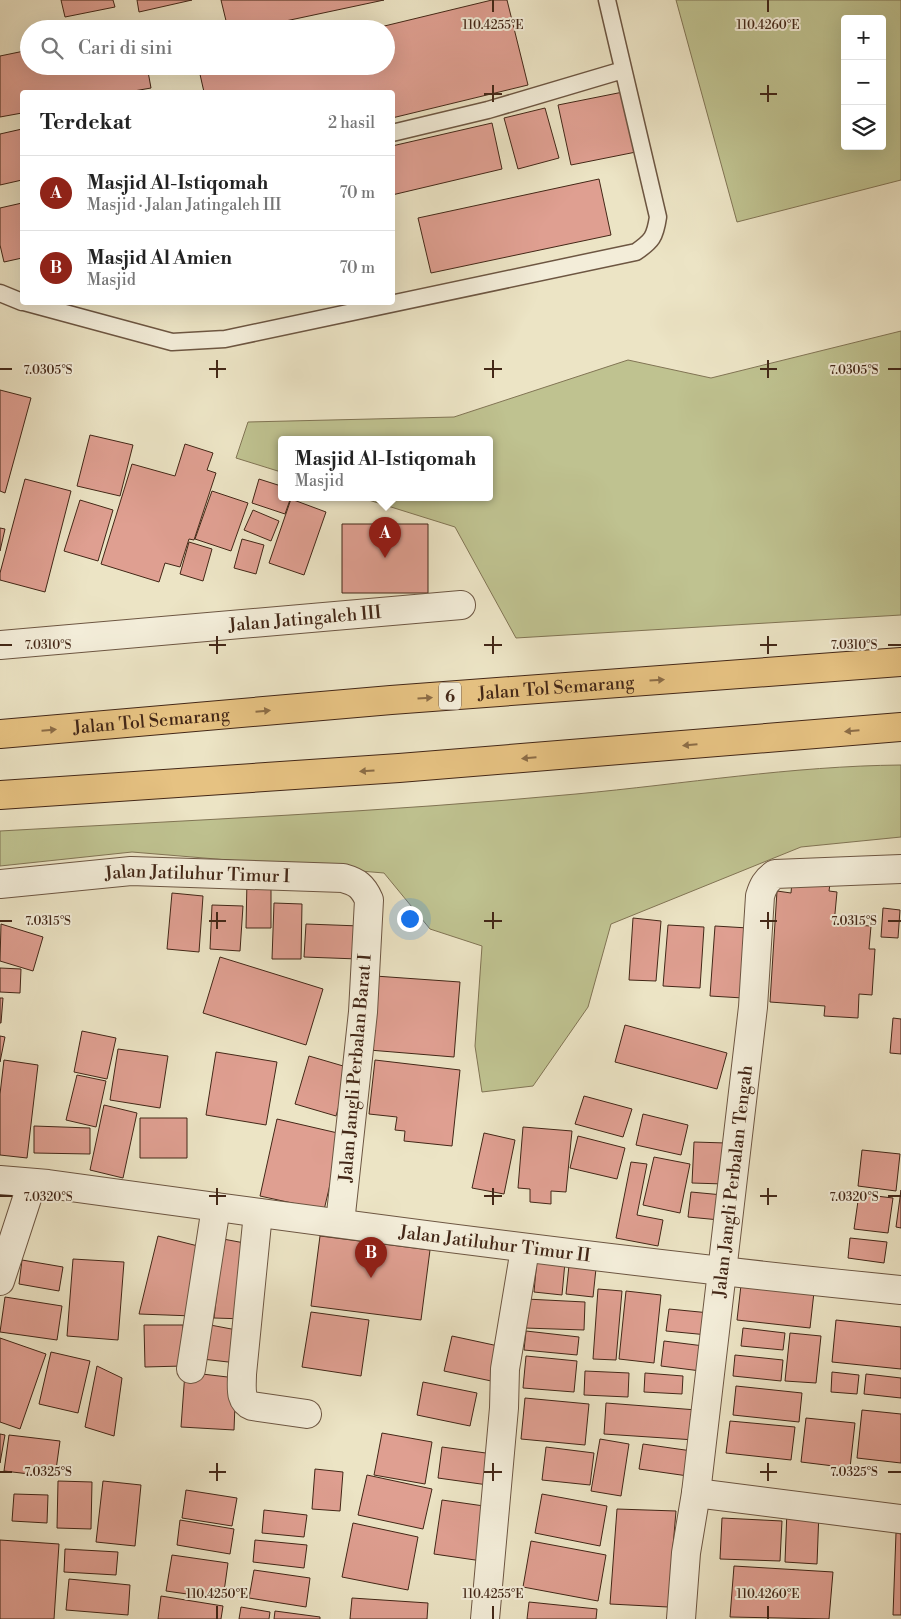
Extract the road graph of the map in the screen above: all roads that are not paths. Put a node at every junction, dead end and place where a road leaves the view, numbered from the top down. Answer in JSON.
{"nodes":[{"id":1,"x":607,"y":0,"type":"edge"},
{"id":2,"x":623,"y":70,"type":"junction"},
{"id":3,"x":395,"y":132,"type":"edge"},
{"id":4,"x":0,"y":293,"type":"edge"},
{"id":5,"x":20,"y":301,"type":"edge"},
{"id":6,"x":395,"y":303,"type":"edge"},
{"id":7,"x":34,"y":305,"type":"edge"},
{"id":8,"x":388,"y":305,"type":"edge"},
{"id":9,"x":461,"y":605,"type":"dead end"},
{"id":10,"x":0,"y":645,"type":"edge"},
{"id":11,"x":901,"y":662,"type":"edge"},
{"id":12,"x":901,"y":727,"type":"edge"},
{"id":13,"x":0,"y":734,"type":"edge"},
{"id":14,"x":0,"y":795,"type":"edge"},
{"id":15,"x":901,"y":869,"type":"edge"},
{"id":16,"x":0,"y":884,"type":"edge"},
{"id":17,"x":368,"y":914,"type":"joint"},
{"id":18,"x":0,"y":1180,"type":"edge"},
{"id":19,"x":32,"y":1183,"type":"junction"},
{"id":20,"x":216,"y":1207,"type":"junction"},
{"id":21,"x":258,"y":1213,"type":"junction"},
{"id":22,"x":340,"y":1223,"type":"junction"},
{"id":23,"x":525,"y":1249,"type":"junction"},
{"id":24,"x":722,"y":1272,"type":"junction"},
{"id":25,"x":0,"y":1281,"type":"edge"},
{"id":26,"x":901,"y":1290,"type":"edge"},
{"id":27,"x":191,"y":1369,"type":"dead end"},
{"id":28,"x":307,"y":1414,"type":"dead end"},
{"id":29,"x":696,"y":1493,"type":"junction"},
{"id":30,"x":901,"y":1519,"type":"edge"},
{"id":31,"x":485,"y":1619,"type":"edge"},
{"id":32,"x":681,"y":1619,"type":"edge"}],
"edges":[{"from":1,"to":2,"type":"lane"},
{"from":2,"to":3,"type":"lane"},
{"from":2,"to":6,"type":"lane"},
{"from":4,"to":5,"type":"lane"},
{"from":7,"to":8,"type":"lane"},
{"from":9,"to":10,"type":"street","name":"Jalan Jatingaleh III"},
{"from":13,"to":11,"type":"highway","name":"Jalan Tol Semarang","number":"6","one_way":true},
{"from":12,"to":14,"type":"highway","one_way":true},
{"from":15,"to":24,"type":"street","name":"Jalan Jangli Perbalan Tengah"},
{"from":16,"to":17,"type":"street","name":"Jalan Jatiluhur Timur I"},
{"from":17,"to":22,"type":"street","name":"Jalan Jangli Perbalan Barat I"},
{"from":18,"to":19,"type":"street","name":"Jalan Jatiluhur Timur II"},
{"from":19,"to":20,"type":"street","name":"Jalan Jatiluhur Timur II"},
{"from":19,"to":25,"type":"street"},
{"from":20,"to":21,"type":"street","name":"Jalan Jatiluhur Timur II"},
{"from":20,"to":27,"type":"street"},
{"from":21,"to":22,"type":"street","name":"Jalan Jatiluhur Timur II"},
{"from":21,"to":28,"type":"street"},
{"from":22,"to":23,"type":"street","name":"Jalan Jatiluhur Timur II"},
{"from":23,"to":24,"type":"street","name":"Jalan Jatiluhur Timur II"},
{"from":23,"to":31,"type":"street"},
{"from":24,"to":26,"type":"street","name":"Jalan Jatiluhur Timur II"},
{"from":24,"to":29,"type":"street","name":"Jalan Jangli Perbalan Tengah"},
{"from":29,"to":30,"type":"street"},
{"from":29,"to":32,"type":"street","name":"Jalan Jangli Perbalan Tengah"}]}
